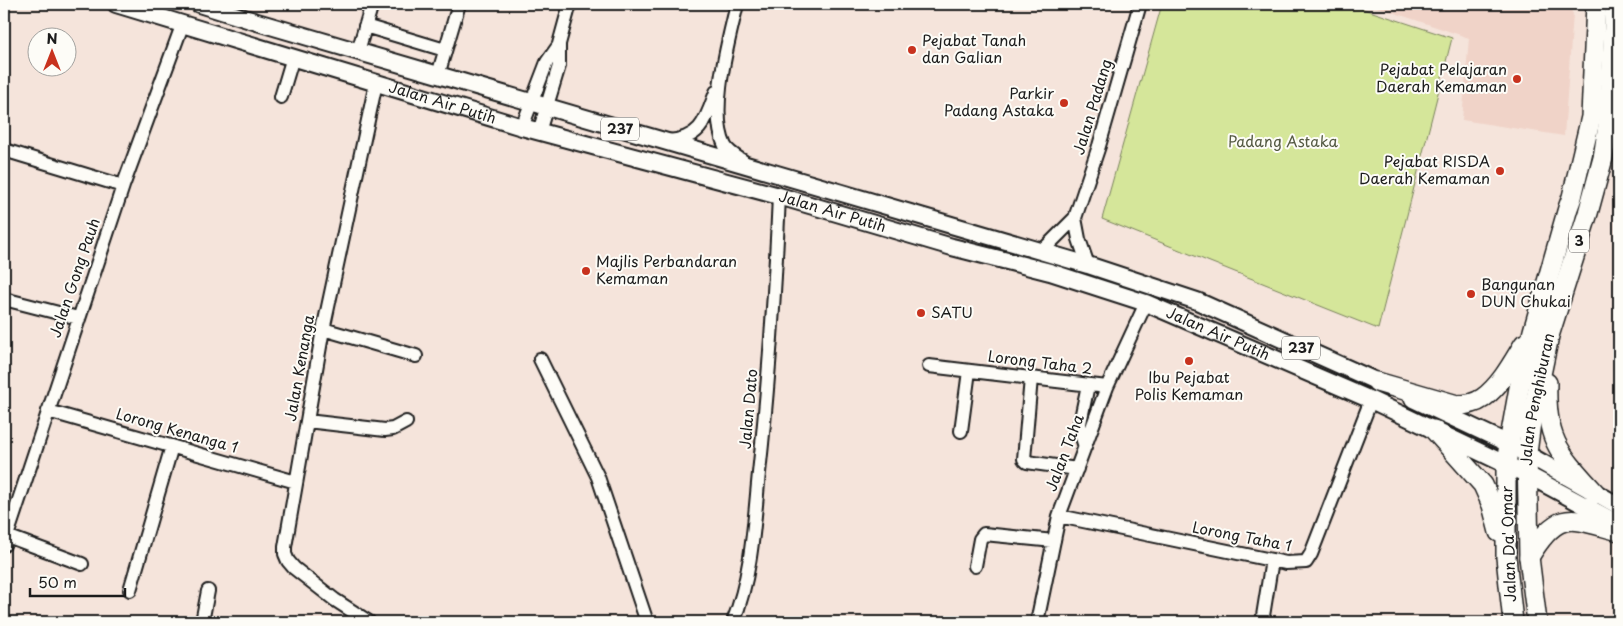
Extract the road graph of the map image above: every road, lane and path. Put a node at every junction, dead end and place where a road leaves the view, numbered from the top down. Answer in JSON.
{"nodes":[{"id":1,"x":116,"y":4,"type":"edge"},
{"id":2,"x":199,"y":4,"type":"edge"},
{"id":3,"x":372,"y":4,"type":"edge"},
{"id":4,"x":459,"y":4,"type":"edge"},
{"id":5,"x":570,"y":4,"type":"edge"},
{"id":6,"x":737,"y":4,"type":"edge"},
{"id":7,"x":1140,"y":4,"type":"edge"},
{"id":8,"x":1596,"y":4,"type":"edge"},
{"id":9,"x":1616,"y":4,"type":"edge"},
{"id":10,"x":182,"y":23,"type":"junction"},
{"id":11,"x":365,"y":26,"type":"junction"},
{"id":12,"x":445,"y":50,"type":"junction"},
{"id":13,"x":358,"y":51,"type":"junction"},
{"id":14,"x":293,"y":57,"type":"junction"},
{"id":15,"x":438,"y":74,"type":"junction"},
{"id":16,"x":376,"y":83,"type":"junction"},
{"id":17,"x":720,"y":83,"type":"junction"},
{"id":18,"x":281,"y":97,"type":"dead end"},
{"id":19,"x":539,"y":105,"type":"junction"},
{"id":20,"x":522,"y":127,"type":"junction"},
{"id":21,"x":539,"y":132,"type":"junction"},
{"id":22,"x":662,"y":141,"type":"junction"},
{"id":23,"x":4,"y":150,"type":"edge"},
{"id":24,"x":754,"y":167,"type":"junction"},
{"id":25,"x":123,"y":186,"type":"junction"},
{"id":26,"x":779,"y":196,"type":"junction"},
{"id":27,"x":1075,"y":218,"type":"junction"},
{"id":28,"x":1042,"y":251,"type":"junction"},
{"id":29,"x":1088,"y":265,"type":"junction"},
{"id":30,"x":4,"y":299,"type":"edge"},
{"id":31,"x":1146,"y":302,"type":"junction"},
{"id":32,"x":78,"y":318,"type":"junction"},
{"id":33,"x":323,"y":329,"type":"junction"},
{"id":34,"x":1541,"y":334,"type":"junction"},
{"id":35,"x":416,"y":356,"type":"dead end"},
{"id":36,"x":540,"y":359,"type":"dead end"},
{"id":37,"x":929,"y":366,"type":"dead end"},
{"id":38,"x":969,"y":371,"type":"junction"},
{"id":39,"x":1031,"y":378,"type":"junction"},
{"id":40,"x":1088,"y":385,"type":"junction"},
{"id":41,"x":1107,"y":387,"type":"junction"},
{"id":42,"x":1374,"y":391,"type":"junction"},
{"id":43,"x":48,"y":411,"type":"junction"},
{"id":44,"x":307,"y":421,"type":"junction"},
{"id":45,"x":406,"y":422,"type":"dead end"},
{"id":46,"x":1434,"y":430,"type":"junction"},
{"id":47,"x":961,"y":431,"type":"dead end"},
{"id":48,"x":1509,"y":444,"type":"junction"},
{"id":49,"x":172,"y":446,"type":"junction"},
{"id":50,"x":1085,"y":447,"type":"junction"},
{"id":51,"x":1527,"y":453,"type":"junction"},
{"id":52,"x":1506,"y":465,"type":"junction"},
{"id":53,"x":1076,"y":468,"type":"junction"},
{"id":54,"x":1528,"y":475,"type":"junction"},
{"id":55,"x":296,"y":482,"type":"junction"},
{"id":56,"x":1596,"y":494,"type":"junction"},
{"id":57,"x":1619,"y":506,"type":"edge"},
{"id":58,"x":1059,"y":516,"type":"junction"},
{"id":59,"x":1619,"y":524,"type":"edge"},
{"id":60,"x":1619,"y":531,"type":"edge"},
{"id":61,"x":5,"y":540,"type":"edge"},
{"id":62,"x":1054,"y":541,"type":"junction"},
{"id":63,"x":1506,"y":557,"type":"junction"},
{"id":64,"x":1530,"y":557,"type":"junction"},
{"id":65,"x":1272,"y":560,"type":"junction"},
{"id":66,"x":82,"y":564,"type":"dead end"},
{"id":67,"x":975,"y":566,"type":"dead end"},
{"id":68,"x":130,"y":590,"type":"dead end"},
{"id":69,"x":208,"y":591,"type":"dead end"},
{"id":70,"x":202,"y":622,"type":"edge"},
{"id":71,"x":369,"y":622,"type":"edge"},
{"id":72,"x":647,"y":622,"type":"edge"},
{"id":73,"x":733,"y":622,"type":"edge"},
{"id":74,"x":1037,"y":622,"type":"edge"},
{"id":75,"x":1262,"y":622,"type":"edge"},
{"id":76,"x":1513,"y":622,"type":"edge"},
{"id":77,"x":1537,"y":622,"type":"edge"}],
"edges":[{"from":1,"to":10,"type":"main road","name":"Jalan Air Putih","number":"237"},
{"from":2,"to":13,"type":"main road","name":"Jalan Air Putih","number":"237"},
{"from":3,"to":11,"type":"street"},
{"from":4,"to":12,"type":"street"},
{"from":5,"to":19,"type":"street"},
{"from":6,"to":17,"type":"street"},
{"from":7,"to":27,"type":"street","name":"Jalan Padang"},
{"from":8,"to":34,"type":"highway","name":"Jalan Penghiburan","number":"3"},
{"from":9,"to":34,"type":"highway","name":"Jalan Penghiburan","number":"3"},
{"from":10,"to":14,"type":"main road","name":"Jalan Air Putih","number":"237"},
{"from":10,"to":25,"type":"street","name":"Jalan Gong Pauh"},
{"from":11,"to":12,"type":"street"},
{"from":11,"to":13,"type":"street"},
{"from":12,"to":15,"type":"street"},
{"from":13,"to":15,"type":"main road","name":"Jalan Air Putih","number":"237"},
{"from":14,"to":16,"type":"main road","name":"Jalan Air Putih","number":"237"},
{"from":14,"to":18,"type":"street"},
{"from":15,"to":19,"type":"main road","name":"Jalan Air Putih","number":"237"},
{"from":16,"to":20,"type":"main road","name":"Jalan Air Putih","number":"237"},
{"from":16,"to":33,"type":"street","name":"Jalan Kenanga"},
{"from":17,"to":22,"type":"street"},
{"from":17,"to":24,"type":"street"},
{"from":19,"to":20,"type":"street"},
{"from":19,"to":21,"type":"street"},
{"from":19,"to":22,"type":"main road","name":"Jalan Air Putih","number":"237"},
{"from":20,"to":21,"type":"main road","name":"Jalan Air Putih","number":"237"},
{"from":21,"to":26,"type":"main road","name":"Jalan Air Putih","number":"237"},
{"from":22,"to":24,"type":"main road","name":"Jalan Air Putih","number":"237"},
{"from":23,"to":25,"type":"street"},
{"from":24,"to":28,"type":"main road","name":"Jalan Air Putih","number":"237"},
{"from":25,"to":32,"type":"street","name":"Jalan Gong Pauh"},
{"from":26,"to":31,"type":"main road","name":"Jalan Air Putih","number":"237"},
{"from":26,"to":73,"type":"street","name":"Jalan Dato"},
{"from":27,"to":28,"type":"street"},
{"from":27,"to":29,"type":"street"},
{"from":28,"to":29,"type":"main road","name":"Jalan Air Putih","number":"237"},
{"from":29,"to":42,"type":"main road","name":"Jalan Air Putih","number":"237"},
{"from":30,"to":32,"type":"street"},
{"from":31,"to":41,"type":"street","name":"Jalan Taha"},
{"from":31,"to":42,"type":"main road","name":"Jalan Air Putih","number":"237"},
{"from":32,"to":43,"type":"street","name":"Jalan Gong Pauh"},
{"from":33,"to":35,"type":"street"},
{"from":33,"to":44,"type":"street","name":"Jalan Kenanga"},
{"from":34,"to":42,"type":"highway"},
{"from":34,"to":48,"type":"highway","name":"Jalan Penghiburan","number":"3"},
{"from":34,"to":51,"type":"highway","name":"Jalan Penghiburan","number":"3"},
{"from":34,"to":56,"type":"highway"},
{"from":36,"to":72,"type":"street"},
{"from":37,"to":38,"type":"street","name":"Lorong Taha 2"},
{"from":38,"to":39,"type":"street","name":"Lorong Taha 2"},
{"from":38,"to":47,"type":"street","name":"Lorong Taha 2"},
{"from":39,"to":40,"type":"street","name":"Lorong Taha 2"},
{"from":39,"to":53,"type":"street"},
{"from":40,"to":41,"type":"street","name":"Lorong Taha 2"},
{"from":40,"to":50,"type":"street"},
{"from":41,"to":50,"type":"street","name":"Jalan Taha"},
{"from":42,"to":46,"type":"main road","name":"Jalan Air Putih","number":"237"},
{"from":42,"to":48,"type":"main road","name":"Jalan Air Putih","number":"237"},
{"from":42,"to":65,"type":"street","name":"Lorong Taha 1"},
{"from":43,"to":49,"type":"street","name":"Lorong Kenanga 1"},
{"from":43,"to":61,"type":"street","name":"Jalan Gong Pauh"},
{"from":44,"to":45,"type":"street"},
{"from":44,"to":55,"type":"street","name":"Jalan Kenanga"},
{"from":46,"to":52,"type":"main road","name":"Jalan Air Putih","number":"237"},
{"from":46,"to":63,"type":"highway"},
{"from":48,"to":51,"type":"main road","name":"Jalan Air Putih","number":"237"},
{"from":48,"to":52,"type":"highway","name":"Jalan Penghiburan","number":"3"},
{"from":49,"to":55,"type":"street","name":"Lorong Kenanga 1"},
{"from":49,"to":68,"type":"street"},
{"from":50,"to":53,"type":"street","name":"Jalan Taha"},
{"from":51,"to":54,"type":"highway","name":"Jalan Penghiburan","number":"3"},
{"from":51,"to":56,"type":"main road","name":"Jalan Air Putih"},
{"from":52,"to":54,"type":"main road","name":"Jalan Air Putih","number":"237"},
{"from":52,"to":63,"type":"highway","name":"Jalan Da' Omar","number":"3"},
{"from":53,"to":58,"type":"street","name":"Jalan Taha"},
{"from":54,"to":59,"type":"main road","name":"Jalan Air Putih"},
{"from":54,"to":64,"type":"highway","number":"3"},
{"from":55,"to":71,"type":"street","name":"Jalan Kenanga"},
{"from":56,"to":57,"type":"main road","name":"Jalan Air Putih"},
{"from":58,"to":62,"type":"street","name":"Jalan Taha"},
{"from":58,"to":65,"type":"street","name":"Lorong Taha 1"},
{"from":60,"to":64,"type":"highway"},
{"from":61,"to":66,"type":"street"},
{"from":62,"to":67,"type":"street"},
{"from":62,"to":74,"type":"street","name":"Jalan Taha"},
{"from":63,"to":76,"type":"highway","name":"Jalan Da' Omar","number":"3"},
{"from":64,"to":77,"type":"highway","number":"3"},
{"from":65,"to":75,"type":"street"},
{"from":69,"to":70,"type":"street"}]}
